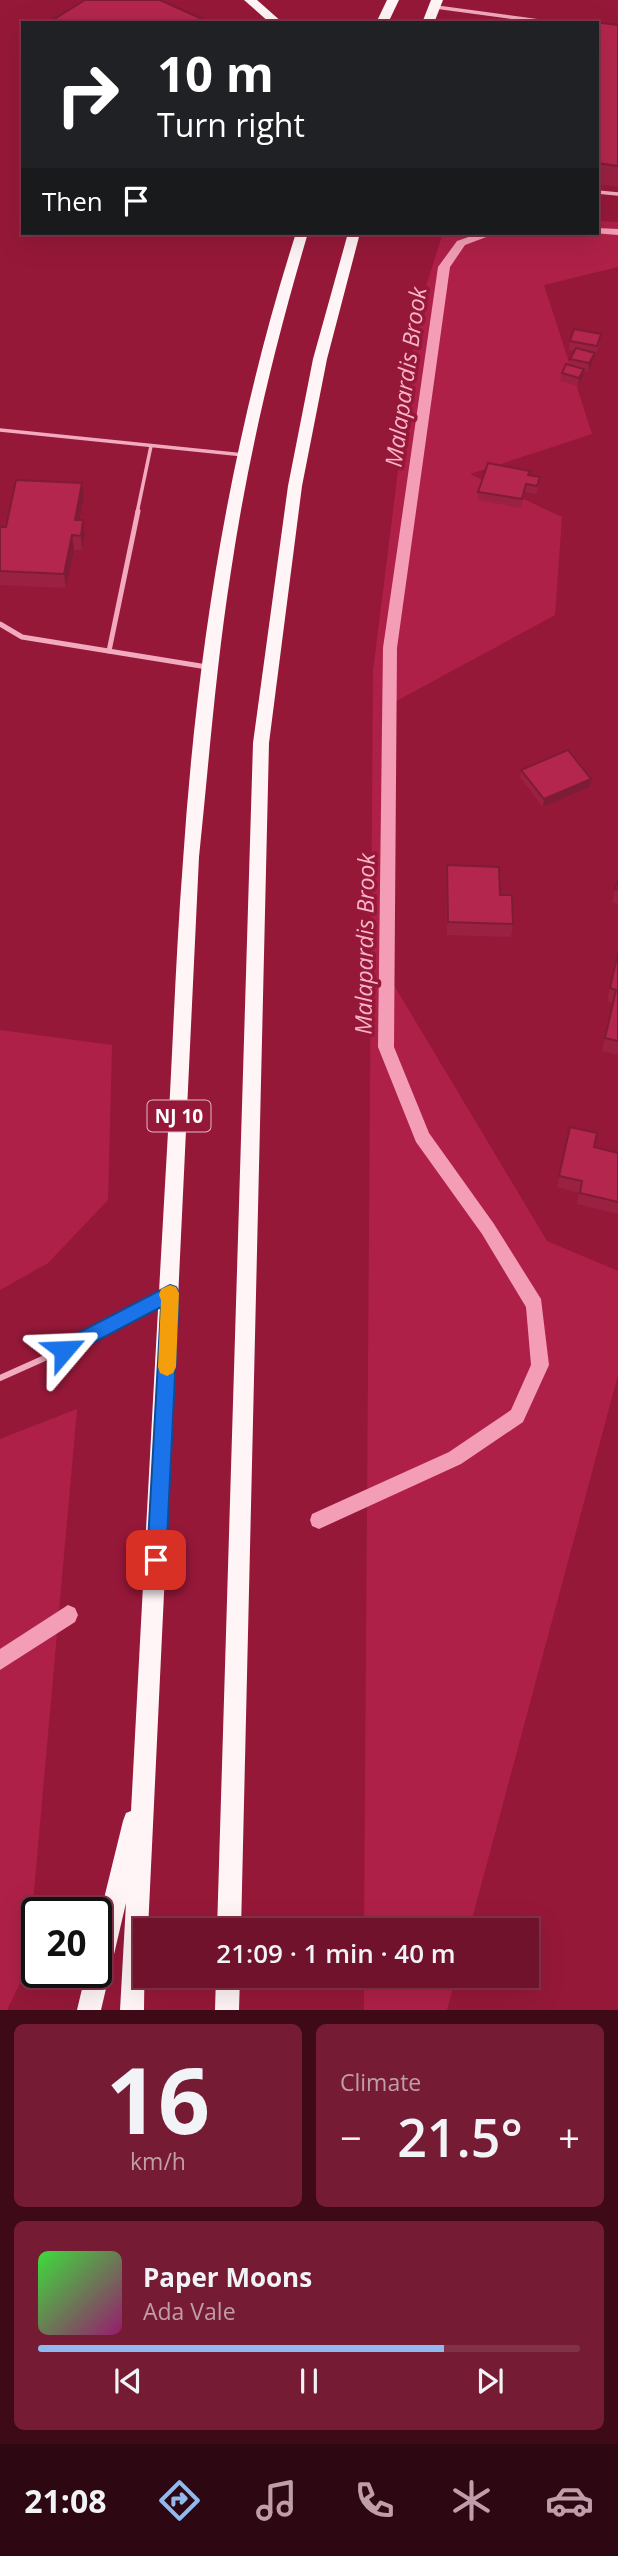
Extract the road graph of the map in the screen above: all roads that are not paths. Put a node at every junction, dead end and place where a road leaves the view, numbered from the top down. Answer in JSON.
{"nodes":[{"id":1,"x":250,"y":0,"type":"edge"},
{"id":2,"x":393,"y":0,"type":"edge"},
{"id":3,"x":435,"y":3,"type":"edge"},
{"id":4,"x":275,"y":21,"type":"edge"},
{"id":5,"x":383,"y":21,"type":"edge"},
{"id":6,"x":429,"y":21,"type":"edge"},
{"id":7,"x":528,"y":21,"type":"edge"},
{"id":8,"x":599,"y":192,"type":"edge"},
{"id":9,"x":618,"y":194,"type":"edge"},
{"id":10,"x":301,"y":235,"type":"edge"},
{"id":11,"x":353,"y":235,"type":"edge"},
{"id":12,"x":0,"y":430,"type":"edge"},
{"id":13,"x":152,"y":446,"type":"junction"},
{"id":14,"x":244,"y":455,"type":"junction"},
{"id":15,"x":0,"y":624,"type":"edge"},
{"id":16,"x":108,"y":651,"type":"junction"},
{"id":17,"x":210,"y":667,"type":"junction"},
{"id":18,"x":170,"y":1293,"type":"junction"},
{"id":19,"x":0,"y":1378,"type":"edge"},
{"id":20,"x":145,"y":1774,"type":"junction"},
{"id":21,"x":229,"y":1918,"type":"edge"},
{"id":22,"x":228,"y":1988,"type":"edge"},
{"id":23,"x":89,"y":2010,"type":"edge"},
{"id":24,"x":132,"y":2010,"type":"edge"},
{"id":25,"x":227,"y":2010,"type":"edge"}],
"edges":[{"from":1,"to":4,"type":"main road"},
{"from":2,"to":5,"type":"main road"},
{"from":3,"to":6,"type":"main road"},
{"from":3,"to":7,"type":"lane"},
{"from":8,"to":9,"type":"lane"},
{"from":10,"to":14,"type":"main road","number":"NJ 10"},
{"from":11,"to":21,"type":"main road"},
{"from":12,"to":13,"type":"lane"},
{"from":13,"to":14,"type":"lane"},
{"from":13,"to":16,"type":"lane"},
{"from":14,"to":17,"type":"main road","number":"NJ 10"},
{"from":15,"to":16,"type":"lane"},
{"from":16,"to":17,"type":"lane"},
{"from":17,"to":18,"type":"main road","number":"NJ 10"},
{"from":18,"to":19,"type":"lane"},
{"from":18,"to":20,"type":"main road","number":"NJ 10"},
{"from":20,"to":23,"type":"main road"},
{"from":20,"to":24,"type":"main road","number":"NJ 10"},
{"from":22,"to":25,"type":"main road"}]}
